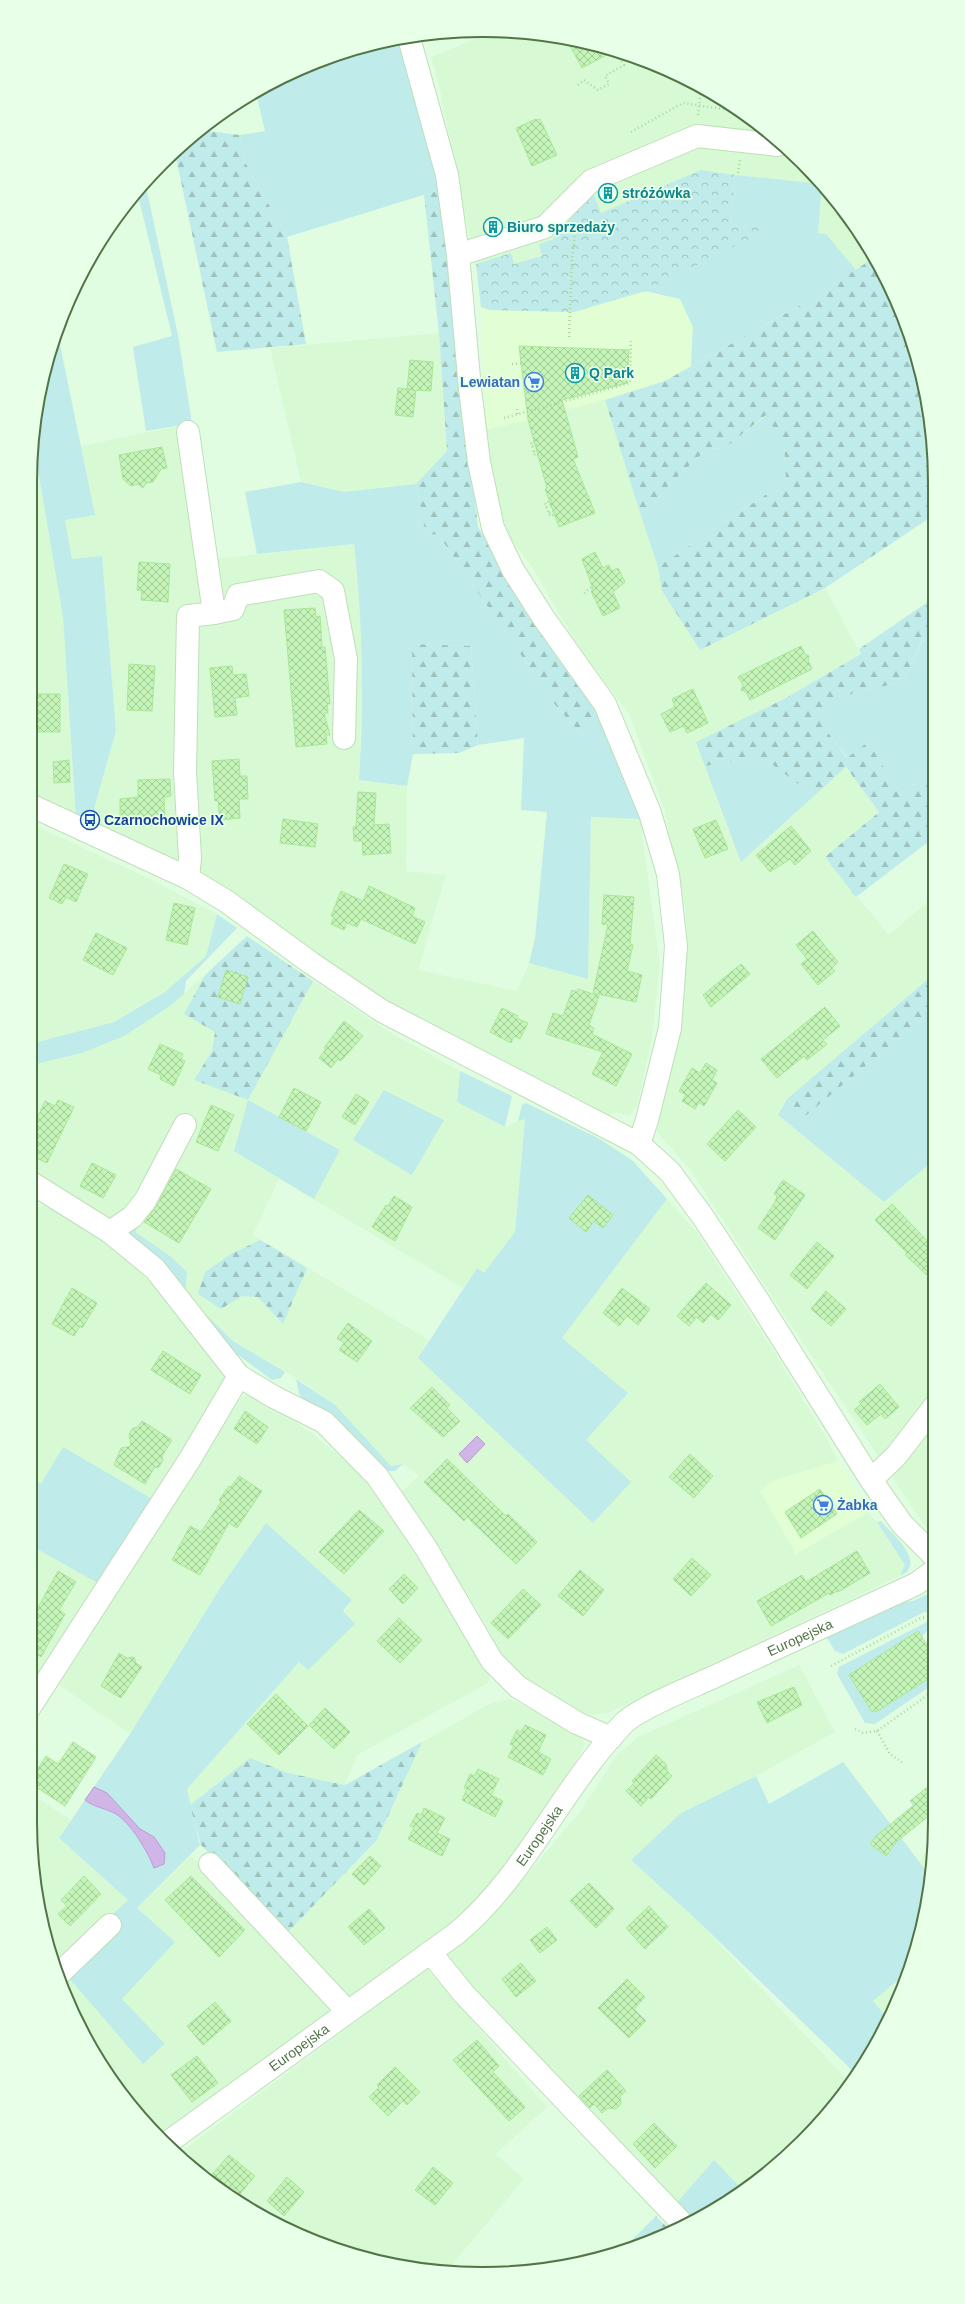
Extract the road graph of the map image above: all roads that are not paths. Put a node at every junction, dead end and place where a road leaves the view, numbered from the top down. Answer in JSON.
{"nodes":[{"id":1,"x":411,"y":43,"type":"edge"},
{"id":2,"x":772,"y":144,"type":"edge"},
{"id":3,"x":458,"y":255,"type":"junction"},
{"id":4,"x":188,"y":432,"type":"dead end"},
{"id":5,"x":214,"y":613,"type":"junction"},
{"id":6,"x":344,"y":738,"type":"dead end"},
{"id":7,"x":37,"y":808,"type":"edge"},
{"id":8,"x":188,"y":878,"type":"junction"},
{"id":9,"x":185,"y":1125,"type":"dead end"},
{"id":10,"x":639,"y":1144,"type":"junction"},
{"id":11,"x":37,"y":1193,"type":"edge"},
{"id":12,"x":110,"y":1232,"type":"junction"},
{"id":13,"x":239,"y":1376,"type":"junction"},
{"id":14,"x":928,"y":1415,"type":"edge"},
{"id":15,"x":871,"y":1480,"type":"junction"},
{"id":16,"x":928,"y":1550,"type":"edge"},
{"id":17,"x":928,"y":1575,"type":"edge"},
{"id":18,"x":37,"y":1696,"type":"edge"},
{"id":19,"x":611,"y":1738,"type":"junction"},
{"id":20,"x":210,"y":1864,"type":"dead end"},
{"id":21,"x":110,"y":1925,"type":"dead end"},
{"id":22,"x":430,"y":1952,"type":"junction"},
{"id":23,"x":63,"y":1970,"type":"edge"},
{"id":24,"x":347,"y":2011,"type":"junction"},
{"id":25,"x":171,"y":2140,"type":"edge"},
{"id":26,"x":680,"y":2221,"type":"edge"}],
"edges":[{"from":1,"to":3,"type":"street"},
{"from":2,"to":3,"type":"street"},
{"from":3,"to":10,"type":"street"},
{"from":4,"to":5,"type":"street"},
{"from":5,"to":6,"type":"street"},
{"from":5,"to":8,"type":"street"},
{"from":7,"to":8,"type":"street"},
{"from":8,"to":10,"type":"street"},
{"from":9,"to":12,"type":"street"},
{"from":10,"to":15,"type":"street"},
{"from":11,"to":12,"type":"street"},
{"from":12,"to":13,"type":"street"},
{"from":13,"to":18,"type":"street"},
{"from":13,"to":19,"type":"street"},
{"from":14,"to":15,"type":"street"},
{"from":15,"to":16,"type":"street"},
{"from":17,"to":19,"type":"street","name":"Europejska"},
{"from":19,"to":22,"type":"street","name":"Europejska"},
{"from":20,"to":24,"type":"street"},
{"from":21,"to":23,"type":"street"},
{"from":22,"to":24,"type":"street","name":"Europejska"},
{"from":22,"to":26,"type":"street"},
{"from":24,"to":25,"type":"street","name":"Europejska"}]}
